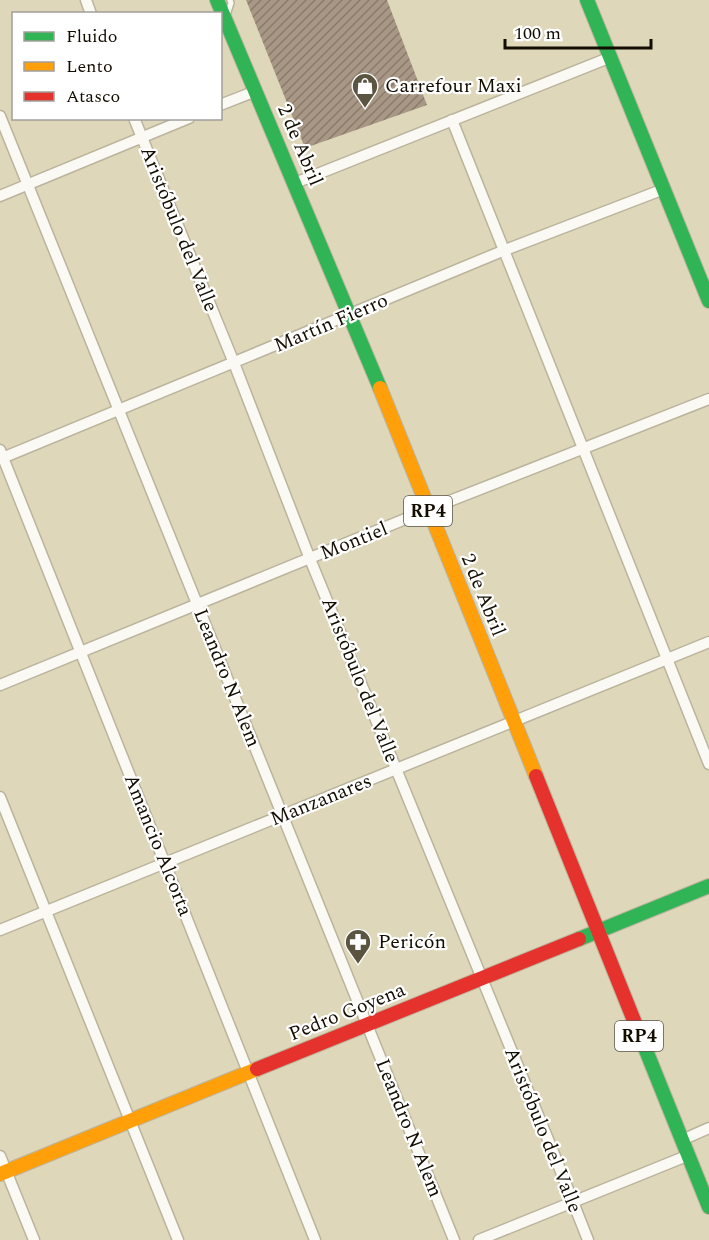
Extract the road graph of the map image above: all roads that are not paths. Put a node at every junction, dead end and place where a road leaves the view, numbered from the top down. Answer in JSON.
{"nodes":[{"id":1,"x":217,"y":0,"type":"edge"},
{"id":2,"x":230,"y":0,"type":"edge"},
{"id":3,"x":587,"y":0,"type":"edge"},
{"id":4,"x":225,"y":19,"type":"junction"},
{"id":5,"x":611,"y":57,"type":"junction"},
{"id":6,"x":256,"y":91,"type":"junction"},
{"id":7,"x":222,"y":104,"type":"edge"},
{"id":8,"x":0,"y":116,"type":"edge"},
{"id":9,"x":135,"y":120,"type":"edge"},
{"id":10,"x":184,"y":120,"type":"edge"},
{"id":11,"x":452,"y":120,"type":"junction"},
{"id":12,"x":142,"y":138,"type":"junction"},
{"id":13,"x":295,"y":183,"type":"junction"},
{"id":14,"x":28,"y":185,"type":"junction"},
{"id":15,"x":664,"y":189,"type":"junction"},
{"id":16,"x":0,"y":196,"type":"edge"},
{"id":17,"x":505,"y":250,"type":"junction"},
{"id":18,"x":709,"y":301,"type":"edge"},
{"id":19,"x":350,"y":314,"type":"junction"},
{"id":20,"x":234,"y":363,"type":"junction"},
{"id":21,"x":709,"y":399,"type":"edge"},
{"id":22,"x":119,"y":409,"type":"junction"},
{"id":23,"x":582,"y":448,"type":"junction"},
{"id":24,"x":1,"y":455,"type":"edge"},
{"id":25,"x":428,"y":511,"type":"junction"},
{"id":26,"x":310,"y":559,"type":"junction"},
{"id":27,"x":198,"y":605,"type":"junction"},
{"id":28,"x":709,"y":642,"type":"edge"},
{"id":29,"x":82,"y":652,"type":"junction"},
{"id":30,"x":666,"y":660,"type":"junction"},
{"id":31,"x":0,"y":685,"type":"edge"},
{"id":32,"x":513,"y":722,"type":"junction"},
{"id":33,"x":709,"y":764,"type":"edge"},
{"id":34,"x":397,"y":769,"type":"junction"},
{"id":35,"x":0,"y":797,"type":"edge"},
{"id":36,"x":283,"y":815,"type":"junction"},
{"id":37,"x":166,"y":863,"type":"junction"},
{"id":38,"x":709,"y":886,"type":"edge"},
{"id":39,"x":46,"y":910,"type":"junction"},
{"id":40,"x":0,"y":930,"type":"edge"},
{"id":41,"x":597,"y":932,"type":"junction"},
{"id":42,"x":481,"y":979,"type":"junction"},
{"id":43,"x":368,"y":1024,"type":"junction"},
{"id":44,"x":249,"y":1072,"type":"junction"},
{"id":45,"x":130,"y":1122,"type":"junction"},
{"id":46,"x":709,"y":1128,"type":"edge"},
{"id":47,"x":682,"y":1140,"type":"junction"},
{"id":48,"x":688,"y":1155,"type":"junction"},
{"id":49,"x":0,"y":1156,"type":"edge"},
{"id":50,"x":3,"y":1173,"type":"edge"},
{"id":51,"x":573,"y":1202,"type":"junction"},
{"id":52,"x":709,"y":1207,"type":"edge"},
{"id":53,"x":34,"y":1240,"type":"edge"},
{"id":54,"x":178,"y":1240,"type":"edge"},
{"id":55,"x":315,"y":1240,"type":"edge"},
{"id":56,"x":454,"y":1240,"type":"edge"},
{"id":57,"x":479,"y":1240,"type":"edge"},
{"id":58,"x":588,"y":1240,"type":"edge"}],
"edges":[{"from":1,"to":4,"type":"main road","name":"2 de Abril","number":"RP4"},
{"from":2,"to":4,"type":"lane"},
{"from":3,"to":5,"type":"main road"},
{"from":4,"to":6,"type":"main road","name":"2 de Abril","number":"RP4"},
{"from":5,"to":11,"type":"street"},
{"from":5,"to":15,"type":"main road"},
{"from":6,"to":7,"type":"street"},
{"from":6,"to":13,"type":"main road","name":"2 de Abril","number":"RP4"},
{"from":8,"to":14,"type":"street","name":"Leandro N Alem"},
{"from":9,"to":12,"type":"street","name":"Aristóbulo del Valle"},
{"from":10,"to":12,"type":"street"},
{"from":11,"to":13,"type":"street"},
{"from":11,"to":17,"type":"street"},
{"from":12,"to":14,"type":"street"},
{"from":12,"to":20,"type":"street","name":"Aristóbulo del Valle"},
{"from":13,"to":19,"type":"main road","name":"2 de Abril","number":"RP4"},
{"from":14,"to":16,"type":"street"},
{"from":14,"to":22,"type":"street","name":"Leandro N Alem"},
{"from":15,"to":17,"type":"street","name":"Martín Fierro"},
{"from":15,"to":18,"type":"main road"},
{"from":17,"to":19,"type":"street","name":"Martín Fierro"},
{"from":17,"to":23,"type":"street"},
{"from":19,"to":20,"type":"street","name":"Martín Fierro"},
{"from":19,"to":25,"type":"main road","name":"2 de Abril","number":"RP4"},
{"from":20,"to":22,"type":"street","name":"Martín Fierro"},
{"from":20,"to":26,"type":"street","name":"Aristóbulo del Valle"},
{"from":21,"to":23,"type":"street","name":"Montiel"},
{"from":22,"to":24,"type":"street","name":"Martín Fierro"},
{"from":22,"to":27,"type":"street","name":"Leandro N Alem"},
{"from":23,"to":25,"type":"street","name":"Montiel"},
{"from":23,"to":30,"type":"street"},
{"from":24,"to":29,"type":"street","name":"Amancio Alcorta"},
{"from":25,"to":26,"type":"street","name":"Montiel"},
{"from":25,"to":32,"type":"main road","name":"2 de Abril","number":"RP4"},
{"from":26,"to":27,"type":"street","name":"Montiel"},
{"from":26,"to":34,"type":"street","name":"Aristóbulo del Valle"},
{"from":27,"to":29,"type":"street","name":"Montiel"},
{"from":27,"to":36,"type":"street","name":"Leandro N Alem"},
{"from":28,"to":30,"type":"street","name":"Manzanares"},
{"from":29,"to":31,"type":"street","name":"Montiel"},
{"from":29,"to":37,"type":"street","name":"Amancio Alcorta"},
{"from":30,"to":32,"type":"street","name":"Manzanares"},
{"from":30,"to":33,"type":"street"},
{"from":32,"to":34,"type":"street","name":"Manzanares"},
{"from":32,"to":41,"type":"main road","name":"2 de Abril","number":"RP4"},
{"from":34,"to":36,"type":"street","name":"Manzanares"},
{"from":34,"to":42,"type":"street","name":"Aristóbulo del Valle"},
{"from":35,"to":39,"type":"street"},
{"from":36,"to":37,"type":"street","name":"Manzanares"},
{"from":36,"to":43,"type":"street","name":"Leandro N Alem"},
{"from":37,"to":39,"type":"street","name":"Manzanares"},
{"from":37,"to":44,"type":"street","name":"Amancio Alcorta"},
{"from":38,"to":41,"type":"main road","name":"Pedro Goyena"},
{"from":39,"to":40,"type":"street","name":"Manzanares"},
{"from":39,"to":45,"type":"street"},
{"from":41,"to":42,"type":"main road","name":"Pedro Goyena"},
{"from":41,"to":47,"type":"main road","name":"2 de Abril","number":"RP4"},
{"from":42,"to":43,"type":"main road","name":"Pedro Goyena"},
{"from":42,"to":51,"type":"street","name":"Aristóbulo del Valle"},
{"from":43,"to":44,"type":"main road","name":"Pedro Goyena"},
{"from":43,"to":56,"type":"street","name":"Leandro N Alem"},
{"from":44,"to":45,"type":"main road","name":"Pedro Goyena"},
{"from":44,"to":55,"type":"street","name":"Amancio Alcorta"},
{"from":45,"to":50,"type":"main road","name":"Pedro Goyena"},
{"from":45,"to":54,"type":"street"},
{"from":46,"to":47,"type":"street"},
{"from":47,"to":48,"type":"main road","name":"2 de Abril","number":"RP4"},
{"from":48,"to":51,"type":"street"},
{"from":48,"to":52,"type":"main road","name":"2 de Abril","number":"RP4"},
{"from":49,"to":50,"type":"street"},
{"from":50,"to":53,"type":"street"},
{"from":51,"to":57,"type":"street"},
{"from":51,"to":58,"type":"street","name":"Aristóbulo del Valle"}]}
